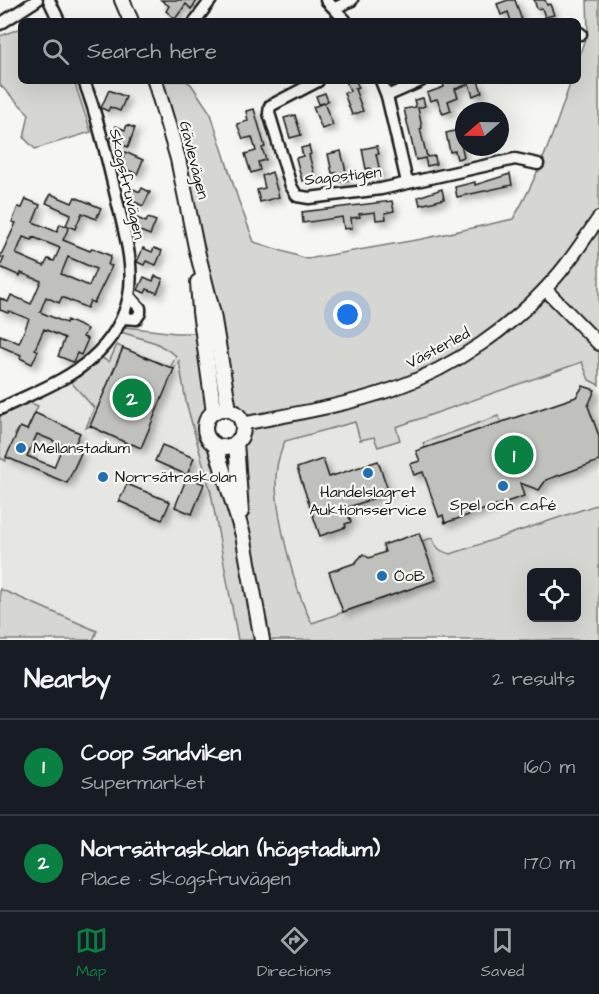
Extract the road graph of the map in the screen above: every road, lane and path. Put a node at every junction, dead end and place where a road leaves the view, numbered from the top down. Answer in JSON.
{"nodes":[{"id":1,"x":37,"y":0,"type":"edge"},
{"id":2,"x":49,"y":0,"type":"edge"},
{"id":3,"x":122,"y":0,"type":"edge"},
{"id":4,"x":211,"y":0,"type":"edge"},
{"id":5,"x":326,"y":0,"type":"edge"},
{"id":6,"x":352,"y":0,"type":"edge"},
{"id":7,"x":335,"y":8,"type":"junction"},
{"id":8,"x":58,"y":18,"type":"edge"},
{"id":9,"x":130,"y":18,"type":"edge"},
{"id":10,"x":197,"y":18,"type":"edge"},
{"id":11,"x":343,"y":18,"type":"edge"},
{"id":12,"x":0,"y":24,"type":"edge"},
{"id":13,"x":85,"y":84,"type":"edge"},
{"id":14,"x":156,"y":84,"type":"edge"},
{"id":15,"x":312,"y":84,"type":"edge"},
{"id":16,"x":382,"y":84,"type":"edge"},
{"id":17,"x":414,"y":84,"type":"edge"},
{"id":18,"x":387,"y":96,"type":"junction"},
{"id":19,"x":538,"y":164,"type":"dead end"},
{"id":20,"x":407,"y":182,"type":"junction"},
{"id":21,"x":599,"y":218,"type":"edge"},
{"id":22,"x":196,"y":247,"type":"junction"},
{"id":23,"x":545,"y":289,"type":"junction"},
{"id":24,"x":129,"y":296,"type":"junction"},
{"id":25,"x":123,"y":318,"type":"junction"},
{"id":26,"x":599,"y":344,"type":"edge"},
{"id":27,"x":0,"y":409,"type":"edge"},
{"id":28,"x":229,"y":410,"type":"junction"},
{"id":29,"x":214,"y":412,"type":"junction"},
{"id":30,"x":242,"y":424,"type":"junction"},
{"id":31,"x":236,"y":442,"type":"junction"},
{"id":32,"x":215,"y":445,"type":"junction"},
{"id":33,"x":243,"y":535,"type":"junction"},
{"id":34,"x":262,"y":640,"type":"edge"}],
"edges":[{"from":1,"to":12,"type":"street"},
{"from":2,"to":8,"type":"street"},
{"from":3,"to":9,"type":"main road"},
{"from":4,"to":10,"type":"street"},
{"from":5,"to":7,"type":"street"},
{"from":6,"to":7,"type":"street"},
{"from":7,"to":11,"type":"street"},
{"from":13,"to":24,"type":"street","name":"Skogsfruvägen"},
{"from":14,"to":22,"type":"main road","name":"Gävlevägen"},
{"from":15,"to":20,"type":"street","name":"Sagostigen"},
{"from":16,"to":18,"type":"street"},
{"from":17,"to":18,"type":"street"},
{"from":18,"to":20,"type":"street"},
{"from":19,"to":20,"type":"street","name":"Sagostigen"},
{"from":21,"to":23,"type":"street","name":"Västerled"},
{"from":22,"to":28,"type":"main road","name":"Gävlevägen"},
{"from":22,"to":29,"type":"main road","name":"Gävlevägen"},
{"from":23,"to":26,"type":"street"},
{"from":23,"to":30,"type":"street","name":"Västerled"},
{"from":24,"to":25,"type":"street","name":"Skogsfruvägen"},
{"from":24,"to":25,"type":"street","name":"Skogsfruvägen"},
{"from":25,"to":27,"type":"street","name":"Skogsfruvägen"},
{"from":28,"to":29,"type":"main road"},
{"from":28,"to":30,"type":"main road"},
{"from":29,"to":32,"type":"main road","name":"Gävlevägen"},
{"from":30,"to":31,"type":"main road","name":"Gävlevägen"},
{"from":31,"to":32,"type":"main road"},
{"from":31,"to":33,"type":"main road","name":"Gävlevägen"},
{"from":32,"to":33,"type":"main road","name":"Gävlevägen"},
{"from":33,"to":34,"type":"main road","name":"Gävlevägen"}]}
